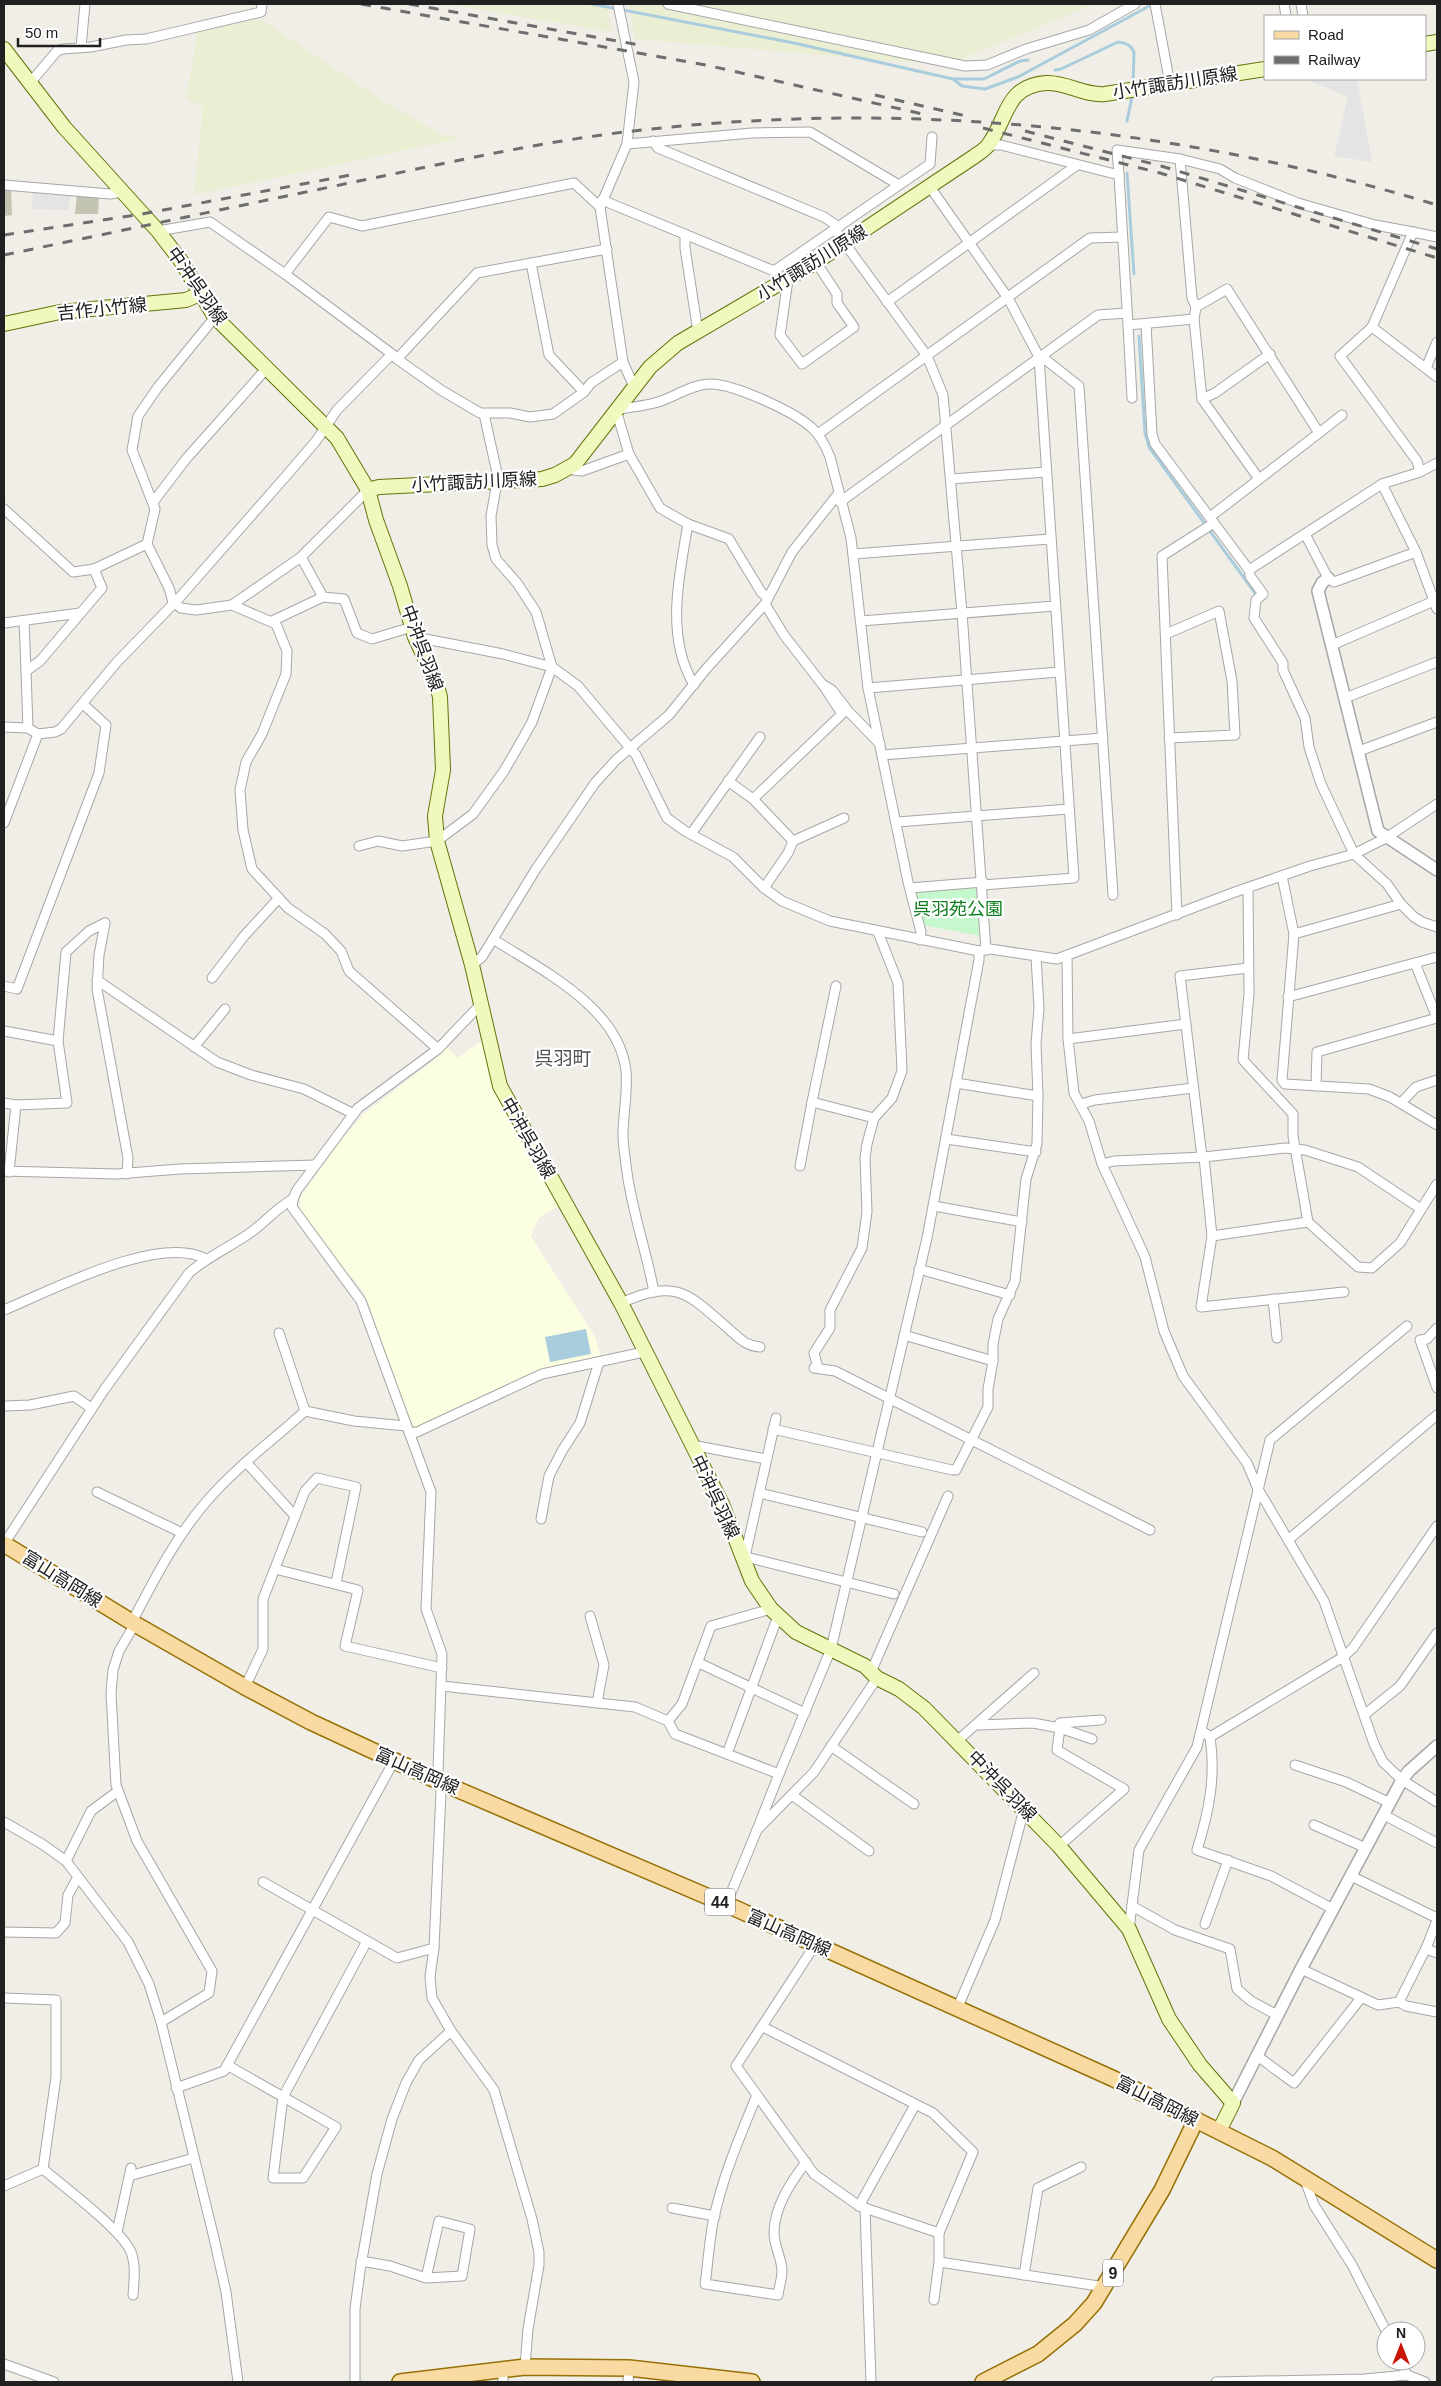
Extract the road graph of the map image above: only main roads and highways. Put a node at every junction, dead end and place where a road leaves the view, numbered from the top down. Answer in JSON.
{"nodes":[{"id":1,"x":4,"y":49,"type":"edge"},
{"id":2,"x":1264,"y":70,"type":"edge"},
{"id":3,"x":200,"y":294,"type":"junction"},
{"id":4,"x":4,"y":324,"type":"edge"},
{"id":5,"x":368,"y":490,"type":"junction"},
{"id":6,"x":4,"y":1544,"type":"edge"},
{"id":7,"x":1196,"y":2120,"type":"junction"},
{"id":8,"x":1218,"y":2131,"type":"junction"},
{"id":9,"x":1437,"y":2260,"type":"edge"},
{"id":10,"x":629,"y":2375,"type":"edge"},
{"id":11,"x":503,"y":2376,"type":"edge"},
{"id":12,"x":993,"y":2381,"type":"edge"},
{"id":13,"x":400,"y":2382,"type":"edge"},
{"id":14,"x":752,"y":2382,"type":"edge"}],
"edges":[{"from":1,"to":3,"type":"main road","name":"中沖呉羽線"},
{"from":2,"to":5,"type":"main road","name":"小竹諏訪川原線"},
{"from":3,"to":4,"type":"main road","name":"吉作小竹線"},
{"from":3,"to":5,"type":"main road","name":"中沖呉羽線"},
{"from":5,"to":8,"type":"main road","name":"中沖呉羽線"},
{"from":6,"to":7,"type":"main road","name":"富山高岡線","number":"44"},
{"from":7,"to":8,"type":"main road","name":"富山高岡線","number":"44"},
{"from":7,"to":12,"type":"main road","number":"9"},
{"from":8,"to":9,"type":"main road","name":"富山高岡線","number":"44"},
{"from":10,"to":11,"type":"main road"},
{"from":10,"to":14,"type":"main road"},
{"from":11,"to":13,"type":"main road"}]}
